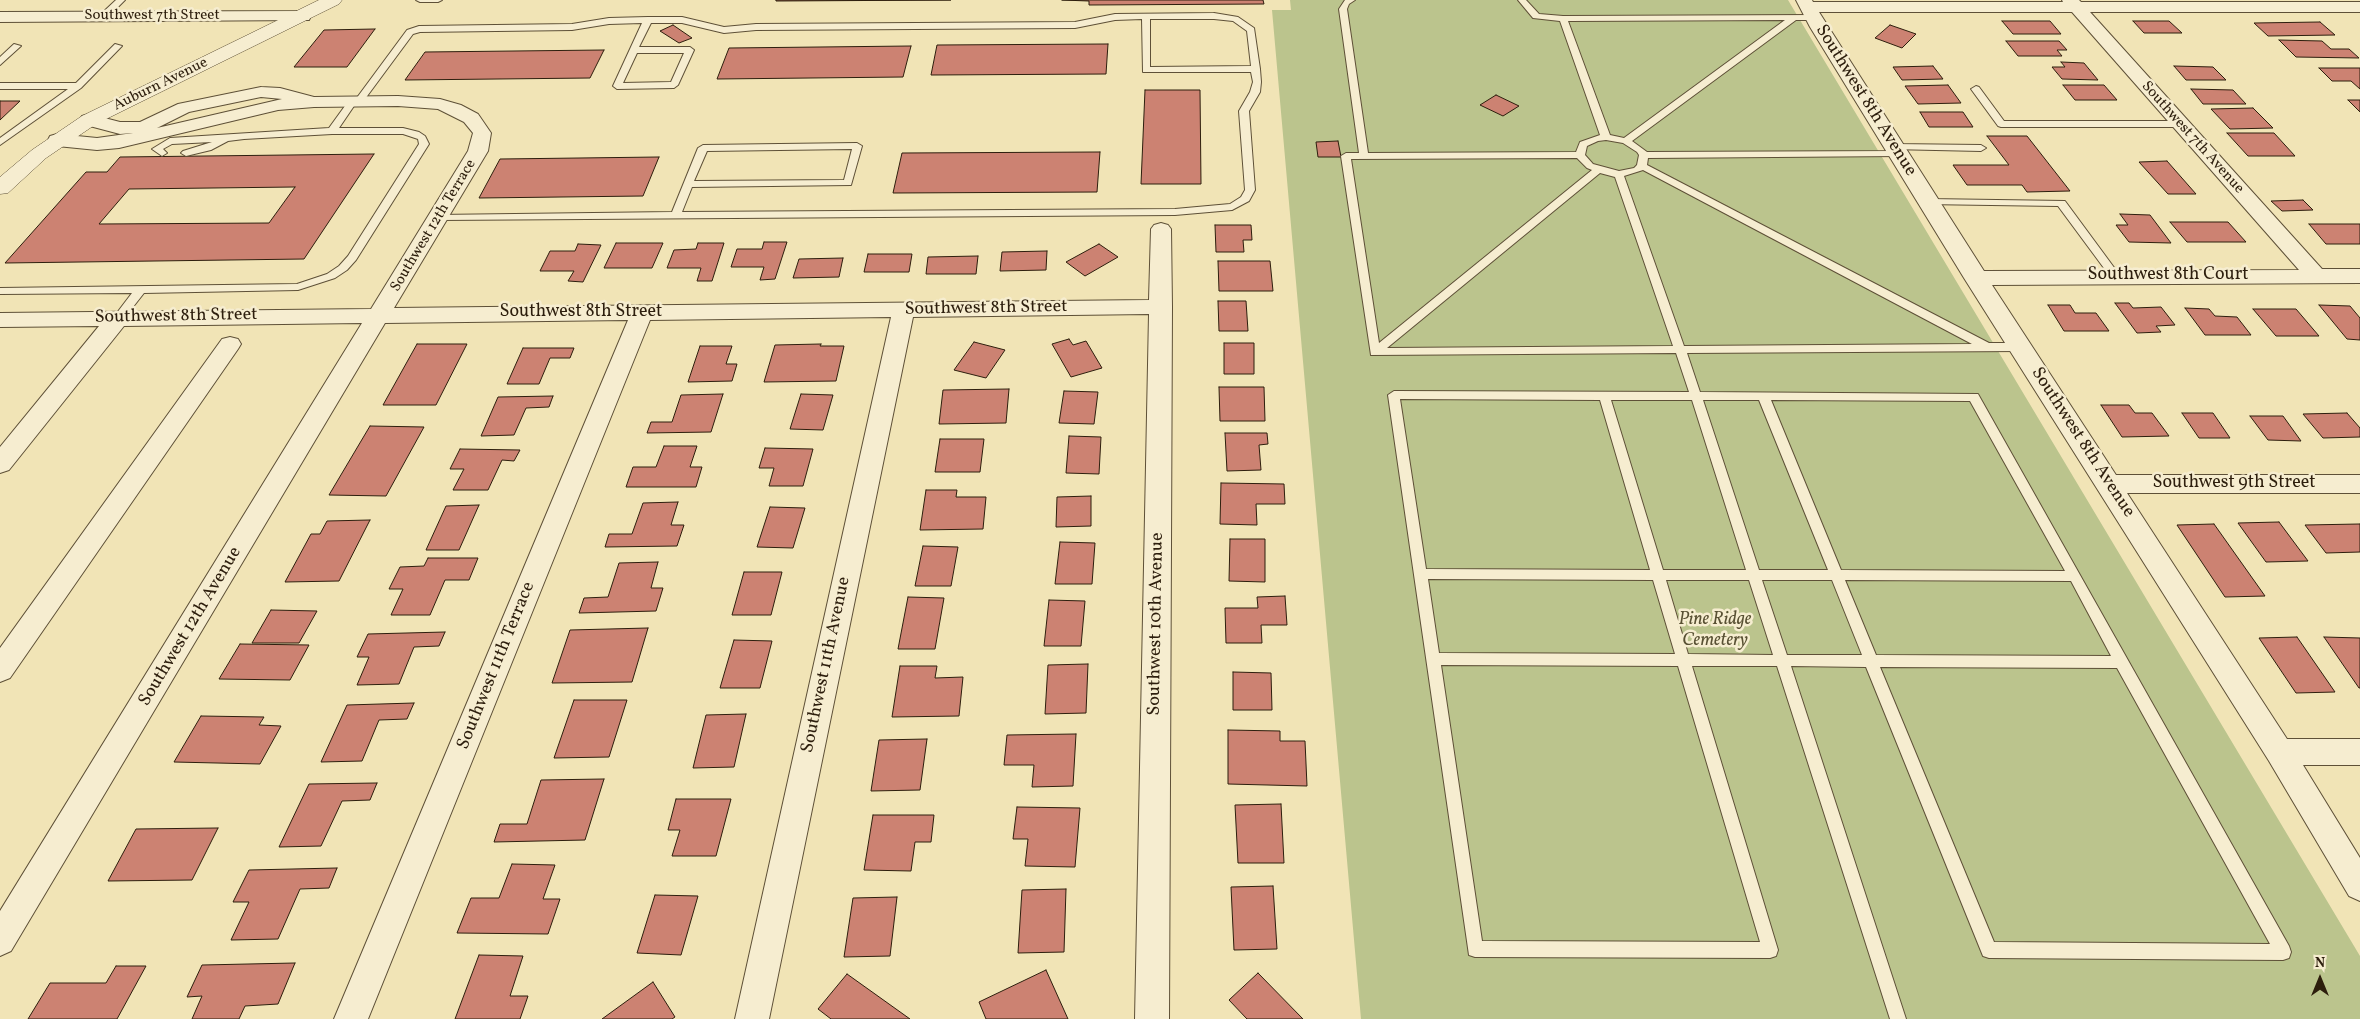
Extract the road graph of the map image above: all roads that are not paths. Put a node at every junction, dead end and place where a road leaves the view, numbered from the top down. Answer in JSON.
{"nodes":[{"id":1,"x":121,"y":0,"type":"edge"},
{"id":2,"x":333,"y":0,"type":"edge"},
{"id":3,"x":420,"y":0,"type":"edge"},
{"id":4,"x":438,"y":0,"type":"edge"},
{"id":5,"x":1352,"y":0,"type":"edge"},
{"id":6,"x":1522,"y":0,"type":"edge"},
{"id":7,"x":2337,"y":3,"type":"edge"},
{"id":8,"x":2073,"y":4,"type":"edge"},
{"id":9,"x":2360,"y":7,"type":"edge"},
{"id":10,"x":1805,"y":10,"type":"edge"},
{"id":11,"x":104,"y":16,"type":"junction"},
{"id":12,"x":304,"y":16,"type":"junction"},
{"id":13,"x":1146,"y":16,"type":"junction"},
{"id":14,"x":0,"y":17,"type":"edge"},
{"id":15,"x":1563,"y":19,"type":"junction"},
{"id":16,"x":648,"y":20,"type":"junction"},
{"id":17,"x":2360,"y":23,"type":"edge"},
{"id":18,"x":17,"y":46,"type":"dead end"},
{"id":19,"x":118,"y":46,"type":"dead end"},
{"id":20,"x":634,"y":50,"type":"junction"},
{"id":21,"x":0,"y":62,"type":"edge"},
{"id":22,"x":1256,"y":69,"type":"junction"},
{"id":23,"x":0,"y":86,"type":"edge"},
{"id":24,"x":78,"y":86,"type":"junction"},
{"id":25,"x":1976,"y":89,"type":"dead end"},
{"id":26,"x":314,"y":102,"type":"junction"},
{"id":27,"x":356,"y":102,"type":"junction"},
{"id":28,"x":89,"y":120,"type":"junction"},
{"id":29,"x":2180,"y":124,"type":"junction"},
{"id":30,"x":332,"y":131,"type":"junction"},
{"id":31,"x":1606,"y":137,"type":"junction"},
{"id":32,"x":226,"y":139,"type":"junction"},
{"id":33,"x":57,"y":140,"type":"junction"},
{"id":34,"x":1626,"y":141,"type":"junction"},
{"id":35,"x":0,"y":142,"type":"edge"},
{"id":36,"x":1981,"y":148,"type":"dead end"},
{"id":37,"x":1896,"y":151,"type":"junction"},
{"id":38,"x":162,"y":153,"type":"dead end"},
{"id":39,"x":186,"y":153,"type":"dead end"},
{"id":40,"x":1580,"y":155,"type":"junction"},
{"id":41,"x":1364,"y":156,"type":"junction"},
{"id":42,"x":1643,"y":161,"type":"junction"},
{"id":43,"x":1598,"y":170,"type":"junction"},
{"id":44,"x":1619,"y":174,"type":"junction"},
{"id":45,"x":688,"y":184,"type":"junction"},
{"id":46,"x":0,"y":188,"type":"edge"},
{"id":47,"x":1928,"y":202,"type":"junction"},
{"id":48,"x":676,"y":216,"type":"junction"},
{"id":49,"x":440,"y":217,"type":"junction"},
{"id":50,"x":1161,"y":229,"type":"dead end"},
{"id":51,"x":2315,"y":275,"type":"junction"},
{"id":52,"x":2360,"y":276,"type":"edge"},
{"id":53,"x":2116,"y":277,"type":"junction"},
{"id":54,"x":1975,"y":278,"type":"junction"},
{"id":55,"x":140,"y":290,"type":"junction"},
{"id":56,"x":0,"y":291,"type":"edge"},
{"id":57,"x":1161,"y":307,"type":"junction"},
{"id":58,"x":903,"y":310,"type":"junction"},
{"id":59,"x":642,"y":312,"type":"junction"},
{"id":60,"x":381,"y":314,"type":"junction"},
{"id":61,"x":118,"y":318,"type":"junction"},
{"id":62,"x":0,"y":320,"type":"edge"},
{"id":63,"x":230,"y":344,"type":"dead end"},
{"id":64,"x":1987,"y":347,"type":"junction"},
{"id":65,"x":2020,"y":347,"type":"junction"},
{"id":66,"x":1680,"y":350,"type":"junction"},
{"id":67,"x":1375,"y":352,"type":"junction"},
{"id":68,"x":1604,"y":396,"type":"junction"},
{"id":69,"x":1696,"y":396,"type":"junction"},
{"id":70,"x":1763,"y":396,"type":"junction"},
{"id":71,"x":0,"y":464,"type":"edge"},
{"id":72,"x":2108,"y":484,"type":"junction"},
{"id":73,"x":2360,"y":484,"type":"edge"},
{"id":74,"x":1420,"y":574,"type":"junction"},
{"id":75,"x":1658,"y":575,"type":"junction"},
{"id":76,"x":1754,"y":575,"type":"junction"},
{"id":77,"x":1836,"y":576,"type":"junction"},
{"id":78,"x":2075,"y":576,"type":"junction"},
{"id":79,"x":1432,"y":659,"type":"junction"},
{"id":80,"x":1683,"y":660,"type":"junction"},
{"id":81,"x":1782,"y":660,"type":"junction"},
{"id":82,"x":1871,"y":661,"type":"junction"},
{"id":83,"x":2122,"y":662,"type":"junction"},
{"id":84,"x":0,"y":670,"type":"edge"},
{"id":85,"x":2279,"y":752,"type":"junction"},
{"id":86,"x":2360,"y":752,"type":"edge"},
{"id":87,"x":2360,"y":886,"type":"edge"},
{"id":88,"x":0,"y":940,"type":"edge"},
{"id":89,"x":351,"y":1019,"type":"edge"},
{"id":90,"x":752,"y":1019,"type":"edge"},
{"id":91,"x":1152,"y":1019,"type":"edge"},
{"id":92,"x":1898,"y":1019,"type":"edge"}],
"edges":[{"from":1,"to":11,"type":"lane"},
{"from":2,"to":12,"type":"street","name":"Auburn Avenue"},
{"from":3,"to":4,"type":"lane"},
{"from":5,"to":41,"type":"lane"},
{"from":6,"to":15,"type":"lane"},
{"from":7,"to":8,"type":"street"},
{"from":7,"to":9,"type":"street"},
{"from":7,"to":17,"type":"street"},
{"from":8,"to":10,"type":"street"},
{"from":8,"to":29,"type":"street","name":"Southwest 7th Avenue"},
{"from":10,"to":15,"type":"lane"},
{"from":10,"to":34,"type":"lane"},
{"from":10,"to":37,"type":"street","name":"Southwest 8th Avenue"},
{"from":11,"to":12,"type":"street","name":"Southwest 7th Street"},
{"from":11,"to":14,"type":"street","name":"Southwest 7th Street"},
{"from":12,"to":28,"type":"street","name":"Auburn Avenue"},
{"from":13,"to":16,"type":"lane"},
{"from":13,"to":22,"type":"lane"},
{"from":13,"to":22,"type":"lane"},
{"from":15,"to":31,"type":"lane"},
{"from":16,"to":20,"type":"lane"},
{"from":16,"to":27,"type":"lane"},
{"from":18,"to":21,"type":"lane"},
{"from":19,"to":24,"type":"lane"},
{"from":20,"to":20,"type":"lane"},
{"from":22,"to":48,"type":"lane"},
{"from":23,"to":24,"type":"lane"},
{"from":24,"to":35,"type":"lane"},
{"from":25,"to":29,"type":"lane"},
{"from":26,"to":27,"type":"street","name":"Southwest 12th Terrace"},
{"from":26,"to":28,"type":"street","name":"Southwest 12th Terrace"},
{"from":26,"to":33,"type":"street","name":"Southwest 12th Terrace"},
{"from":27,"to":30,"type":"lane"},
{"from":27,"to":49,"type":"street","name":"Southwest 12th Terrace"},
{"from":28,"to":33,"type":"street","name":"Auburn Avenue"},
{"from":29,"to":51,"type":"street","name":"Southwest 7th Avenue"},
{"from":30,"to":32,"type":"lane"},
{"from":30,"to":55,"type":"lane"},
{"from":31,"to":34,"type":"lane"},
{"from":31,"to":40,"type":"lane"},
{"from":32,"to":38,"type":"lane"},
{"from":32,"to":39,"type":"lane"},
{"from":33,"to":46,"type":"street","name":"Auburn Avenue"},
{"from":34,"to":42,"type":"lane"},
{"from":36,"to":37,"type":"lane"},
{"from":37,"to":42,"type":"lane"},
{"from":37,"to":47,"type":"street","name":"Southwest 8th Avenue"},
{"from":40,"to":41,"type":"lane"},
{"from":40,"to":43,"type":"lane"},
{"from":41,"to":67,"type":"lane"},
{"from":42,"to":44,"type":"lane"},
{"from":42,"to":64,"type":"lane"},
{"from":43,"to":44,"type":"lane"},
{"from":43,"to":67,"type":"lane"},
{"from":44,"to":66,"type":"lane"},
{"from":45,"to":45,"type":"lane"},
{"from":45,"to":48,"type":"lane"},
{"from":47,"to":53,"type":"lane"},
{"from":47,"to":54,"type":"street","name":"Southwest 8th Avenue"},
{"from":48,"to":49,"type":"lane"},
{"from":49,"to":60,"type":"street","name":"Southwest 12th Terrace"},
{"from":50,"to":57,"type":"street","name":"Southwest 10th Avenue"},
{"from":51,"to":52,"type":"street","name":"Southwest 8th Court"},
{"from":51,"to":53,"type":"street","name":"Southwest 8th Court"},
{"from":53,"to":54,"type":"street","name":"Southwest 8th Court"},
{"from":54,"to":65,"type":"street","name":"Southwest 8th Avenue"},
{"from":55,"to":56,"type":"lane"},
{"from":55,"to":61,"type":"lane"},
{"from":57,"to":58,"type":"street","name":"Southwest 8th Street"},
{"from":57,"to":91,"type":"street","name":"Southwest 10th Avenue"},
{"from":58,"to":59,"type":"street","name":"Southwest 8th Street"},
{"from":58,"to":90,"type":"street","name":"Southwest 11th Avenue"},
{"from":59,"to":60,"type":"street","name":"Southwest 8th Street"},
{"from":59,"to":89,"type":"street","name":"Southwest 11th Terrace"},
{"from":60,"to":61,"type":"street","name":"Southwest 8th Street"},
{"from":60,"to":88,"type":"street","name":"Southwest 12th Avenue"},
{"from":61,"to":62,"type":"street","name":"Southwest 8th Street"},
{"from":61,"to":71,"type":"street"},
{"from":63,"to":84,"type":"street"},
{"from":64,"to":65,"type":"lane"},
{"from":64,"to":66,"type":"lane"},
{"from":65,"to":72,"type":"street","name":"Southwest 8th Avenue"},
{"from":66,"to":67,"type":"lane"},
{"from":66,"to":69,"type":"lane"},
{"from":68,"to":69,"type":"lane"},
{"from":68,"to":74,"type":"lane"},
{"from":68,"to":75,"type":"lane"},
{"from":69,"to":70,"type":"lane"},
{"from":69,"to":76,"type":"lane"},
{"from":70,"to":77,"type":"lane"},
{"from":70,"to":78,"type":"lane"},
{"from":72,"to":73,"type":"street","name":"Southwest 9th Street"},
{"from":72,"to":85,"type":"street","name":"Southwest 8th Avenue"},
{"from":74,"to":75,"type":"lane"},
{"from":74,"to":79,"type":"lane"},
{"from":75,"to":76,"type":"lane"},
{"from":75,"to":80,"type":"lane"},
{"from":76,"to":77,"type":"lane"},
{"from":76,"to":81,"type":"lane"},
{"from":77,"to":78,"type":"lane"},
{"from":77,"to":82,"type":"lane"},
{"from":78,"to":83,"type":"lane"},
{"from":79,"to":80,"type":"lane"},
{"from":79,"to":80,"type":"lane"},
{"from":80,"to":81,"type":"lane"},
{"from":81,"to":82,"type":"lane"},
{"from":81,"to":92,"type":"lane"},
{"from":82,"to":83,"type":"lane"},
{"from":82,"to":83,"type":"lane"},
{"from":85,"to":86,"type":"street"},
{"from":85,"to":87,"type":"street","name":"Southwest 8th Avenue"}]}
